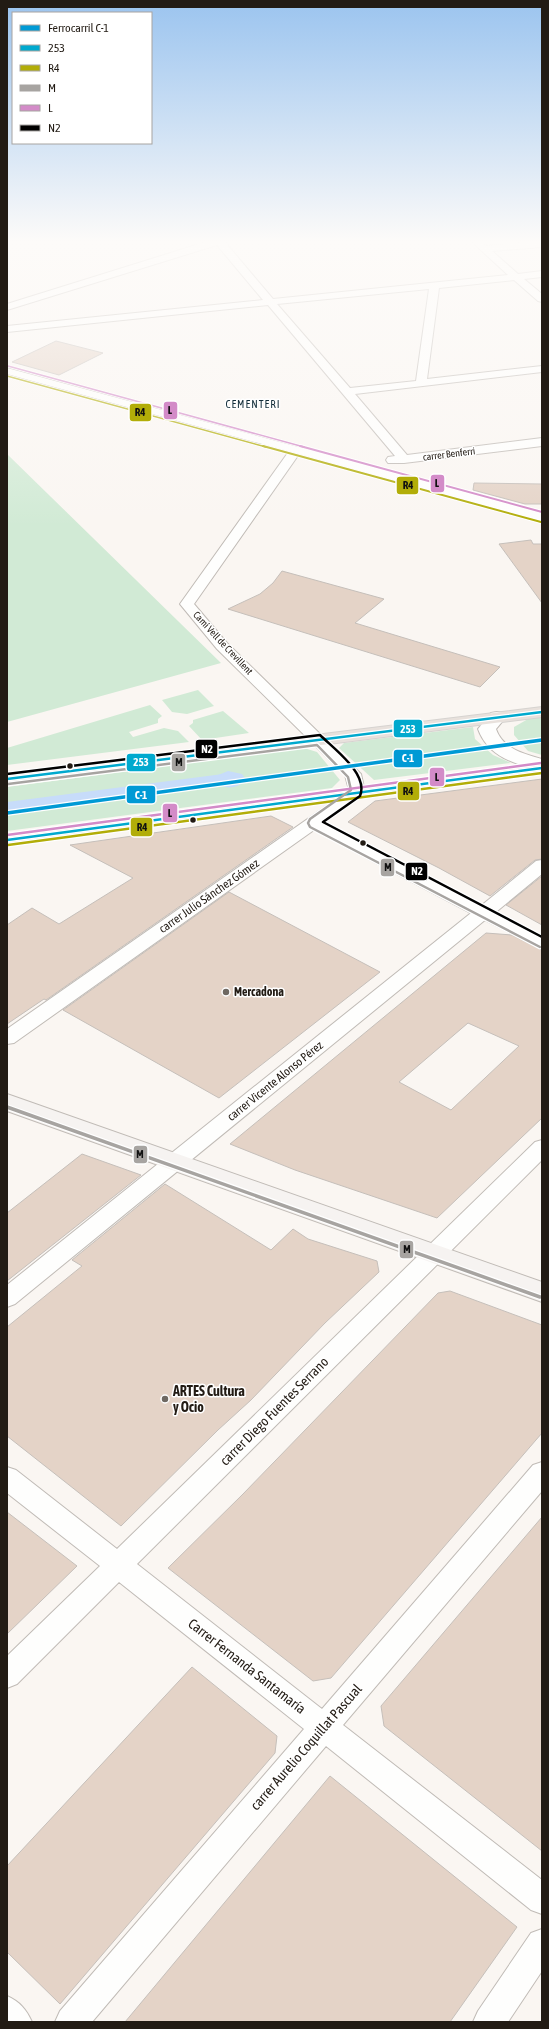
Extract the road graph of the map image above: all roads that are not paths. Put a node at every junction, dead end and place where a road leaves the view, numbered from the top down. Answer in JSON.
{"nodes":[{"id":1,"x":299,"y":336,"type":"edge"},
{"id":2,"x":427,"y":336,"type":"edge"},
{"id":3,"x":542,"y":369,"type":"edge"},
{"id":4,"x":7,"y":371,"type":"edge"},
{"id":5,"x":7,"y":382,"type":"edge"},
{"id":6,"x":421,"y":384,"type":"junction"},
{"id":7,"x":348,"y":392,"type":"junction"},
{"id":8,"x":542,"y":442,"type":"edge"},
{"id":9,"x":291,"y":457,"type":"junction"},
{"id":10,"x":404,"y":459,"type":"junction"},
{"id":11,"x":356,"y":465,"type":"junction"},
{"id":12,"x":542,"y":517,"type":"edge"},
{"id":13,"x":542,"y":526,"type":"edge"},
{"id":14,"x":542,"y":712,"type":"edge"},
{"id":15,"x":497,"y":717,"type":"junction"},
{"id":16,"x":319,"y":740,"type":"junction"},
{"id":17,"x":542,"y":767,"type":"edge"},
{"id":18,"x":7,"y":779,"type":"edge"},
{"id":19,"x":357,"y":792,"type":"junction"},
{"id":20,"x":313,"y":823,"type":"junction"},
{"id":21,"x":7,"y":840,"type":"edge"},
{"id":22,"x":542,"y":865,"type":"edge"},
{"id":23,"x":483,"y":912,"type":"junction"},
{"id":24,"x":542,"y":943,"type":"edge"},
{"id":25,"x":7,"y":1038,"type":"edge"},
{"id":26,"x":7,"y":1102,"type":"edge"},
{"id":27,"x":542,"y":1147,"type":"edge"},
{"id":28,"x":175,"y":1162,"type":"junction"},
{"id":29,"x":433,"y":1253,"type":"junction"},
{"id":30,"x":542,"y":1292,"type":"edge"},
{"id":31,"x":7,"y":1298,"type":"edge"},
{"id":32,"x":542,"y":1473,"type":"edge"},
{"id":33,"x":7,"y":1478,"type":"edge"},
{"id":34,"x":119,"y":1565,"type":"junction"},
{"id":35,"x":7,"y":1675,"type":"edge"},
{"id":36,"x":324,"y":1727,"type":"junction"},
{"id":37,"x":542,"y":1900,"type":"edge"},
{"id":38,"x":542,"y":1944,"type":"edge"},
{"id":39,"x":7,"y":2012,"type":"edge"},
{"id":40,"x":16,"y":2022,"type":"edge"},
{"id":41,"x":71,"y":2022,"type":"edge"},
{"id":42,"x":489,"y":2022,"type":"edge"}],
"edges":[{"from":1,"to":7,"type":"street"},
{"from":2,"to":6,"type":"street"},
{"from":3,"to":6,"type":"street"},
{"from":4,"to":11,"type":"street"},
{"from":5,"to":9,"type":"street"},
{"from":6,"to":7,"type":"street"},
{"from":7,"to":10,"type":"street"},
{"from":8,"to":10,"type":"street","name":"carrer Benferri"},
{"from":9,"to":13,"type":"street"},
{"from":9,"to":16,"type":"street","name":"Camí Vell de Crevillent"},
{"from":10,"to":11,"type":"street","name":"carrer Benferri"},
{"from":11,"to":12,"type":"street"},
{"from":14,"to":15,"type":"highway"},
{"from":15,"to":16,"type":"highway"},
{"from":15,"to":17,"type":"street"},
{"from":16,"to":18,"type":"highway"},
{"from":16,"to":19,"type":"street"},
{"from":17,"to":19,"type":"highway"},
{"from":19,"to":20,"type":"street","name":"carrer Julio Sánchez Gómez"},
{"from":19,"to":21,"type":"highway"},
{"from":20,"to":23,"type":"street"},
{"from":20,"to":25,"type":"street","name":"carrer Julio Sánchez Gómez"},
{"from":22,"to":23,"type":"street","name":"carrer Vicente Alonso Pérez"},
{"from":23,"to":24,"type":"street"},
{"from":23,"to":28,"type":"street","name":"carrer Vicente Alonso Pérez"},
{"from":26,"to":28,"type":"main road"},
{"from":27,"to":29,"type":"street","name":"carrer Diego Fuentes Serrano"},
{"from":28,"to":29,"type":"main road"},
{"from":28,"to":31,"type":"street","name":"carrer Vicente Alonso Pérez"},
{"from":29,"to":30,"type":"main road"},
{"from":29,"to":34,"type":"street","name":"carrer Diego Fuentes Serrano"},
{"from":32,"to":36,"type":"street","name":"carrer Aurelio Coquillat Pascual"},
{"from":33,"to":34,"type":"street","name":"Carrer Fernanda Santamaría"},
{"from":34,"to":35,"type":"street","name":"carrer Diego Fuentes Serrano"},
{"from":34,"to":36,"type":"street","name":"Carrer Fernanda Santamaría"},
{"from":36,"to":37,"type":"street","name":"Carrer Fernanda Santamaría"},
{"from":36,"to":41,"type":"street","name":"carrer Aurelio Coquillat Pascual"},
{"from":38,"to":42,"type":"street"},
{"from":39,"to":40,"type":"street"}]}
